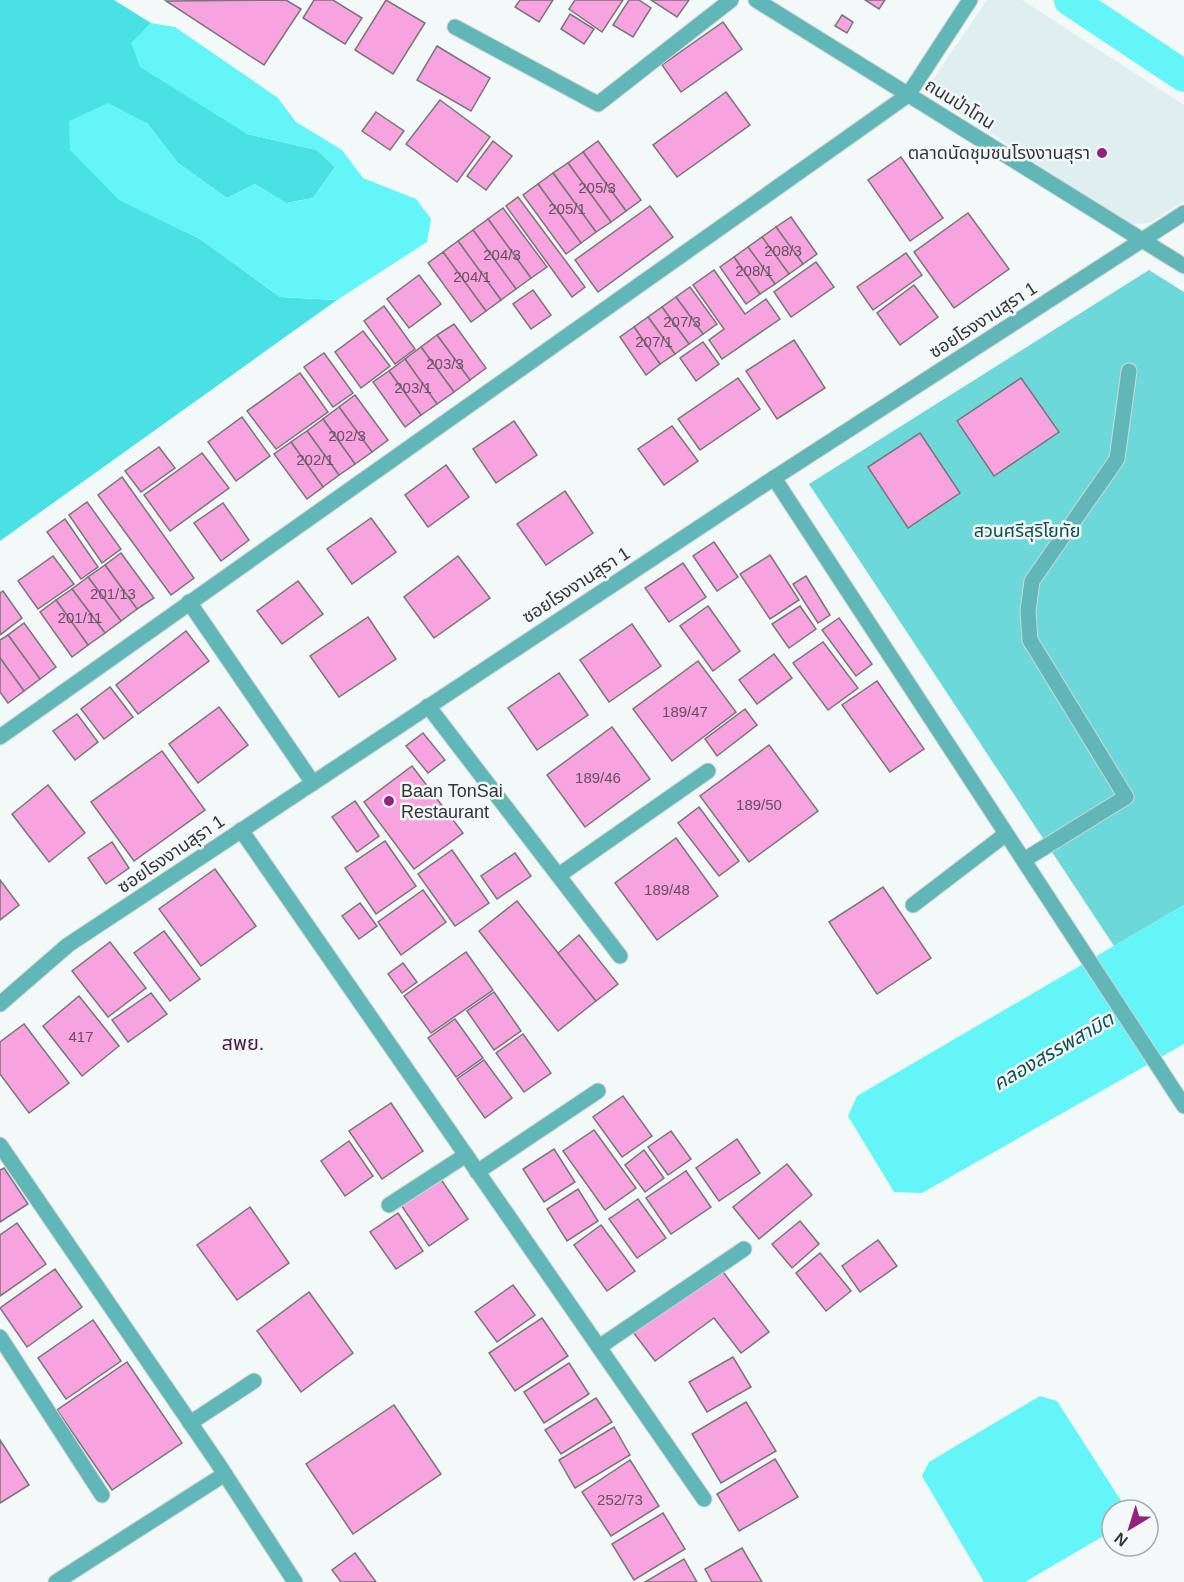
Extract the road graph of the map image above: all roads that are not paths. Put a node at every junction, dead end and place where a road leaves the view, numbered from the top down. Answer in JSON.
{"nodes":[{"id":1,"x":731,"y":0,"type":"edge"},
{"id":2,"x":756,"y":0,"type":"edge"},
{"id":3,"x":970,"y":0,"type":"edge"},
{"id":4,"x":455,"y":27,"type":"dead end"},
{"id":5,"x":908,"y":95,"type":"junction"},
{"id":6,"x":1184,"y":213,"type":"edge"},
{"id":7,"x":1142,"y":240,"type":"junction"},
{"id":8,"x":1184,"y":266,"type":"edge"},
{"id":9,"x":1129,"y":371,"type":"dead end"},
{"id":10,"x":774,"y":478,"type":"junction"},
{"id":11,"x":189,"y":602,"type":"junction"},
{"id":12,"x":428,"y":706,"type":"junction"},
{"id":13,"x":0,"y":737,"type":"edge"},
{"id":14,"x":708,"y":771,"type":"dead end"},
{"id":15,"x":313,"y":783,"type":"junction"},
{"id":16,"x":242,"y":830,"type":"junction"},
{"id":17,"x":1006,"y":834,"type":"junction"},
{"id":18,"x":1023,"y":860,"type":"junction"},
{"id":19,"x":559,"y":875,"type":"junction"},
{"id":20,"x":913,"y":905,"type":"dead end"},
{"id":21,"x":620,"y":956,"type":"dead end"},
{"id":22,"x":0,"y":1004,"type":"edge"},
{"id":23,"x":598,"y":1091,"type":"dead end"},
{"id":24,"x":1181,"y":1101,"type":"edge"},
{"id":25,"x":0,"y":1145,"type":"edge"},
{"id":26,"x":466,"y":1155,"type":"junction"},
{"id":27,"x":477,"y":1172,"type":"junction"},
{"id":28,"x":388,"y":1205,"type":"dead end"},
{"id":29,"x":744,"y":1249,"type":"dead end"},
{"id":30,"x":0,"y":1337,"type":"edge"},
{"id":31,"x":599,"y":1347,"type":"junction"},
{"id":32,"x":254,"y":1381,"type":"dead end"},
{"id":33,"x":190,"y":1423,"type":"junction"},
{"id":34,"x":221,"y":1468,"type":"junction"},
{"id":35,"x":102,"y":1495,"type":"dead end"},
{"id":36,"x":704,"y":1499,"type":"dead end"},
{"id":37,"x":56,"y":1582,"type":"edge"},
{"id":38,"x":295,"y":1582,"type":"edge"}],
"edges":[{"from":1,"to":4,"type":"street"},
{"from":2,"to":5,"type":"street","name":"ถนนป่าโทน"},
{"from":3,"to":5,"type":"street"},
{"from":5,"to":7,"type":"street","name":"ถนนป่าโทน"},
{"from":5,"to":11,"type":"street"},
{"from":6,"to":7,"type":"street","name":"ซอยโรงงานสุรา 1"},
{"from":7,"to":8,"type":"street","name":"ถนนป่าโทน"},
{"from":7,"to":10,"type":"street","name":"ซอยโรงงานสุรา 1"},
{"from":9,"to":18,"type":"street"},
{"from":10,"to":12,"type":"street","name":"ซอยโรงงานสุรา 1"},
{"from":10,"to":17,"type":"street"},
{"from":11,"to":13,"type":"street"},
{"from":11,"to":15,"type":"street"},
{"from":12,"to":15,"type":"street","name":"ซอยโรงงานสุรา 1"},
{"from":12,"to":19,"type":"street"},
{"from":14,"to":19,"type":"street"},
{"from":15,"to":16,"type":"street","name":"ซอยโรงงานสุรา 1"},
{"from":16,"to":22,"type":"street","name":"ซอยโรงงานสุรา 1"},
{"from":16,"to":26,"type":"street"},
{"from":17,"to":18,"type":"street"},
{"from":17,"to":20,"type":"street"},
{"from":18,"to":24,"type":"street"},
{"from":19,"to":21,"type":"street"},
{"from":23,"to":27,"type":"street"},
{"from":25,"to":33,"type":"street"},
{"from":26,"to":27,"type":"street"},
{"from":26,"to":28,"type":"street"},
{"from":27,"to":31,"type":"street"},
{"from":29,"to":31,"type":"street"},
{"from":30,"to":35,"type":"street"},
{"from":31,"to":36,"type":"street"},
{"from":32,"to":33,"type":"street"},
{"from":33,"to":34,"type":"street"},
{"from":34,"to":37,"type":"street"},
{"from":34,"to":38,"type":"street"}]}
